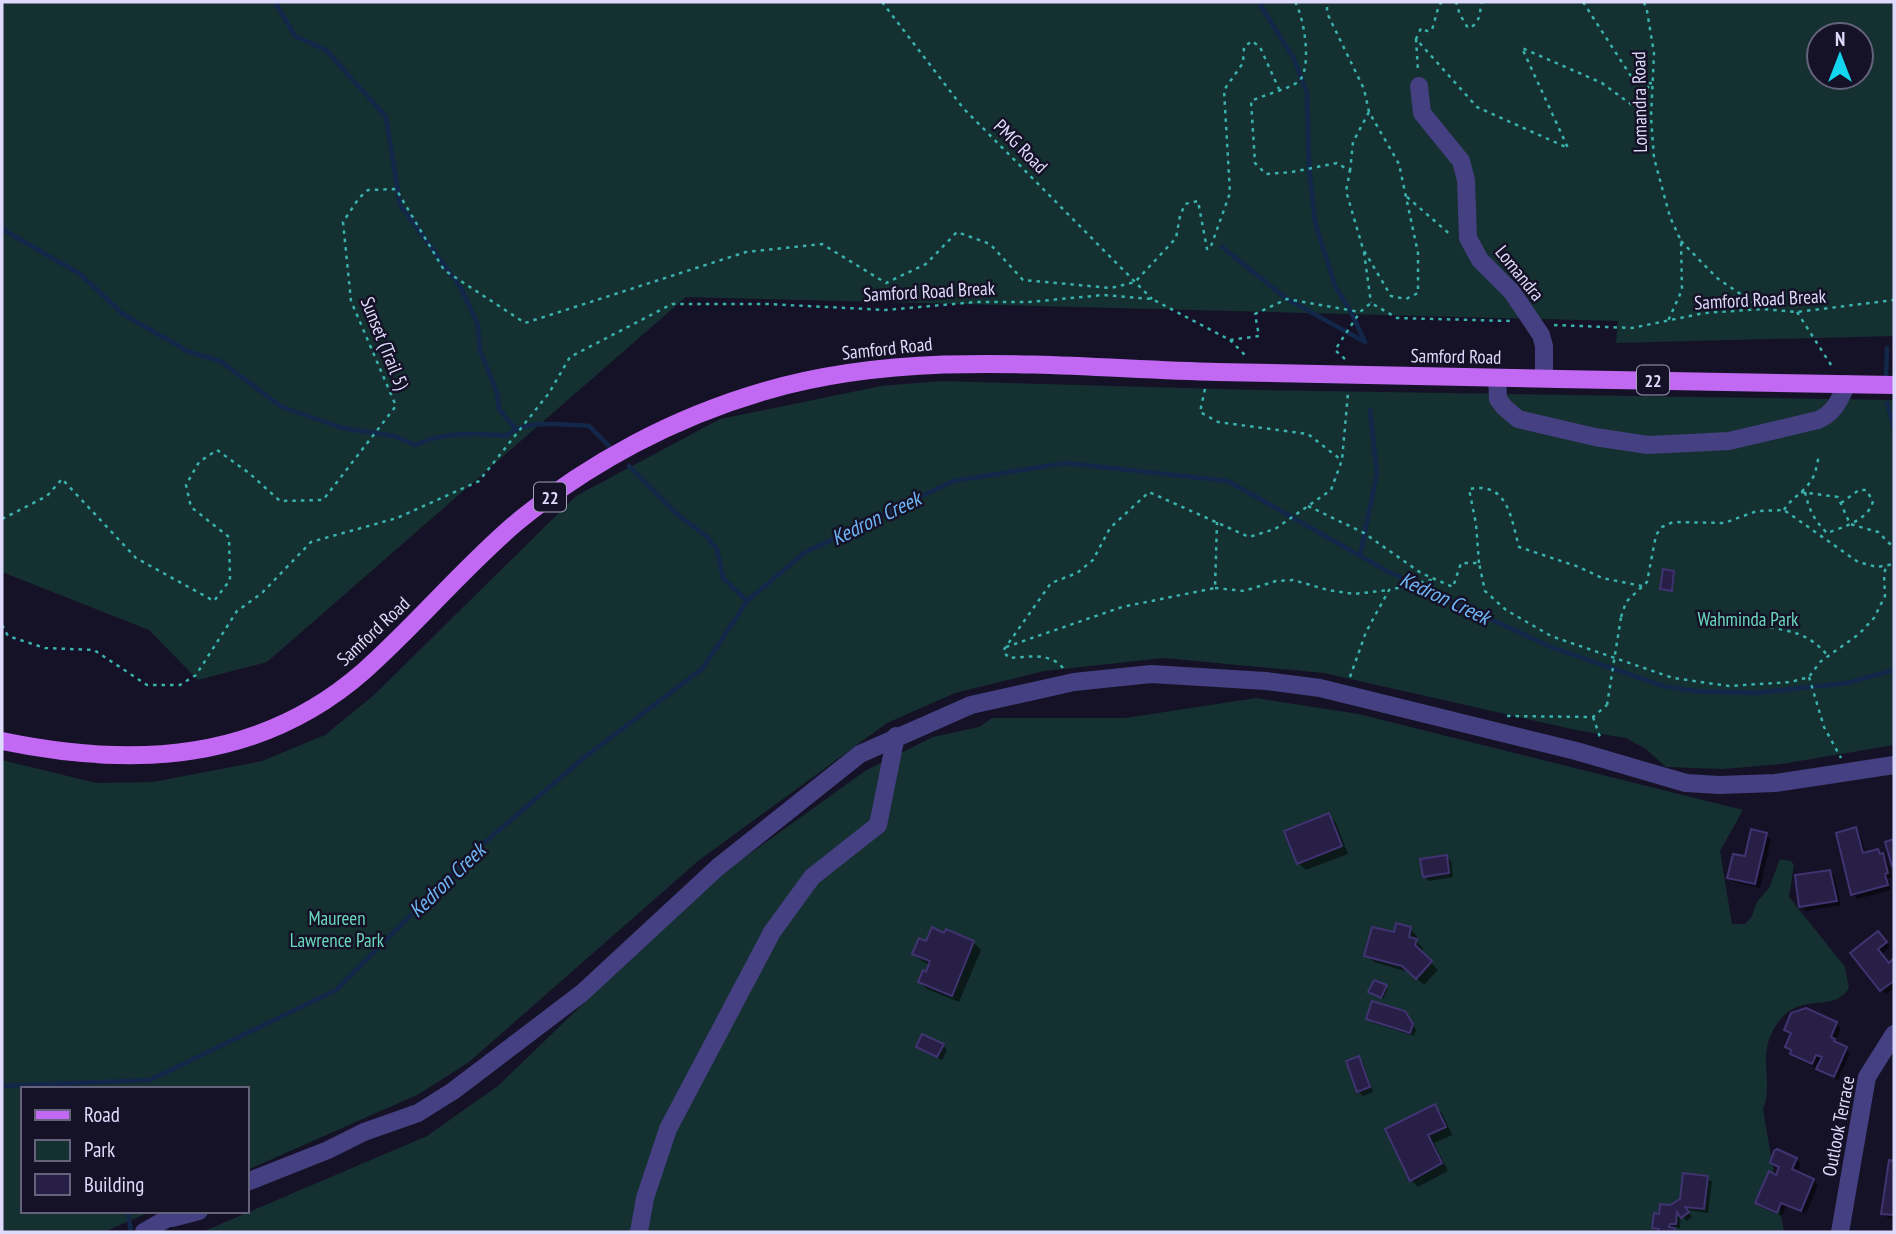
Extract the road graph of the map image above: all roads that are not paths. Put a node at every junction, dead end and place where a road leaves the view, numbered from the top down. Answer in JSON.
{"nodes":[{"id":1,"x":1419,"y":86,"type":"road end"},
{"id":2,"x":1497,"y":378,"type":"junction"},
{"id":3,"x":1544,"y":378,"type":"junction"},
{"id":4,"x":1846,"y":384,"type":"junction"},
{"id":5,"x":1894,"y":385,"type":"edge"},
{"id":6,"x":896,"y":736,"type":"junction"},
{"id":7,"x":2,"y":741,"type":"edge"},
{"id":8,"x":1894,"y":765,"type":"edge"},
{"id":9,"x":1894,"y":1034,"type":"edge"},
{"id":10,"x":248,"y":1182,"type":"edge"},
{"id":11,"x":176,"y":1214,"type":"edge"},
{"id":12,"x":144,"y":1232,"type":"edge"},
{"id":13,"x":639,"y":1232,"type":"edge"},
{"id":14,"x":1840,"y":1232,"type":"edge"}],
"edges":[{"from":1,"to":3,"type":"street","name":"Lomandra"},
{"from":2,"to":3,"type":"main road","name":"Samford Road","number":"22"},
{"from":2,"to":4,"type":"street"},
{"from":2,"to":7,"type":"main road","name":"Samford Road","number":"22"},
{"from":3,"to":4,"type":"main road","name":"Samford Road","number":"22"},
{"from":4,"to":5,"type":"main road","name":"Samford Road","number":"22"},
{"from":6,"to":8,"type":"street"},
{"from":6,"to":10,"type":"street"},
{"from":6,"to":13,"type":"street"},
{"from":9,"to":14,"type":"street","name":"Outlook Terrace"},
{"from":11,"to":12,"type":"street"}]}
